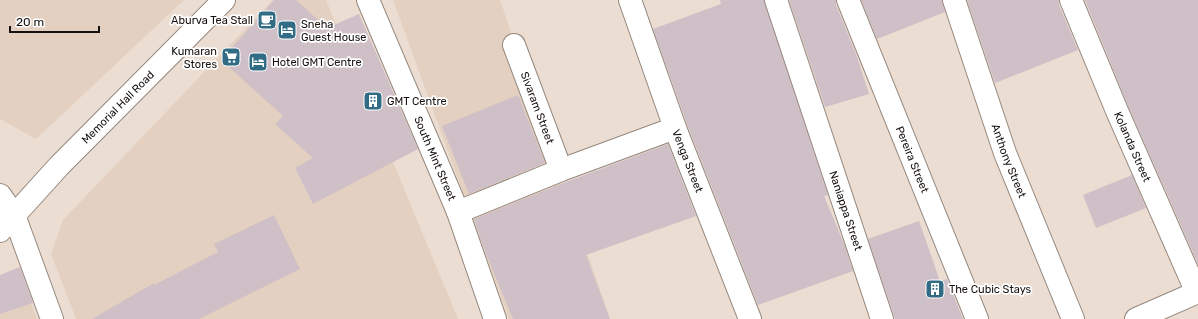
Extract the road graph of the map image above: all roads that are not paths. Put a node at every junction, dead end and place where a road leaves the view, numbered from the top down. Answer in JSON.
{"nodes":[{"id":1,"x":224,"y":0,"type":"edge"},
{"id":2,"x":368,"y":0,"type":"edge"},
{"id":3,"x":630,"y":0,"type":"edge"},
{"id":4,"x":776,"y":0,"type":"edge"},
{"id":5,"x":848,"y":0,"type":"edge"},
{"id":6,"x":954,"y":0,"type":"edge"},
{"id":7,"x":1071,"y":0,"type":"edge"},
{"id":8,"x":514,"y":45,"type":"dead end"},
{"id":9,"x":675,"y":128,"type":"junction"},
{"id":10,"x":561,"y":170,"type":"junction"},
{"id":11,"x":0,"y":195,"type":"edge"},
{"id":12,"x":458,"y":212,"type":"junction"},
{"id":13,"x":7,"y":223,"type":"edge"},
{"id":14,"x":1198,"y":292,"type":"edge"},
{"id":15,"x":52,"y":319,"type":"edge"},
{"id":16,"x":495,"y":319,"type":"edge"},
{"id":17,"x":750,"y":319,"type":"edge"},
{"id":18,"x":882,"y":319,"type":"edge"},
{"id":19,"x":978,"y":319,"type":"edge"},
{"id":20,"x":1073,"y":319,"type":"edge"},
{"id":21,"x":1136,"y":319,"type":"edge"}],
"edges":[{"from":1,"to":13,"type":"street","name":"Memorial Hall Road"},
{"from":2,"to":12,"type":"street","name":"South Mint Street"},
{"from":3,"to":9,"type":"street","name":"Venga Street"},
{"from":4,"to":18,"type":"street","name":"Naniappa Street"},
{"from":5,"to":19,"type":"street","name":"Pereira Street"},
{"from":6,"to":20,"type":"street","name":"Anthony Street"},
{"from":7,"to":14,"type":"street","name":"Kolanda Street"},
{"from":8,"to":10,"type":"street","name":"Sivaram Street"},
{"from":9,"to":10,"type":"street"},
{"from":9,"to":17,"type":"street","name":"Venga Street"},
{"from":10,"to":12,"type":"street"},
{"from":11,"to":13,"type":"street"},
{"from":12,"to":16,"type":"street","name":"South Mint Street"},
{"from":13,"to":15,"type":"street"},
{"from":14,"to":21,"type":"street"}]}
